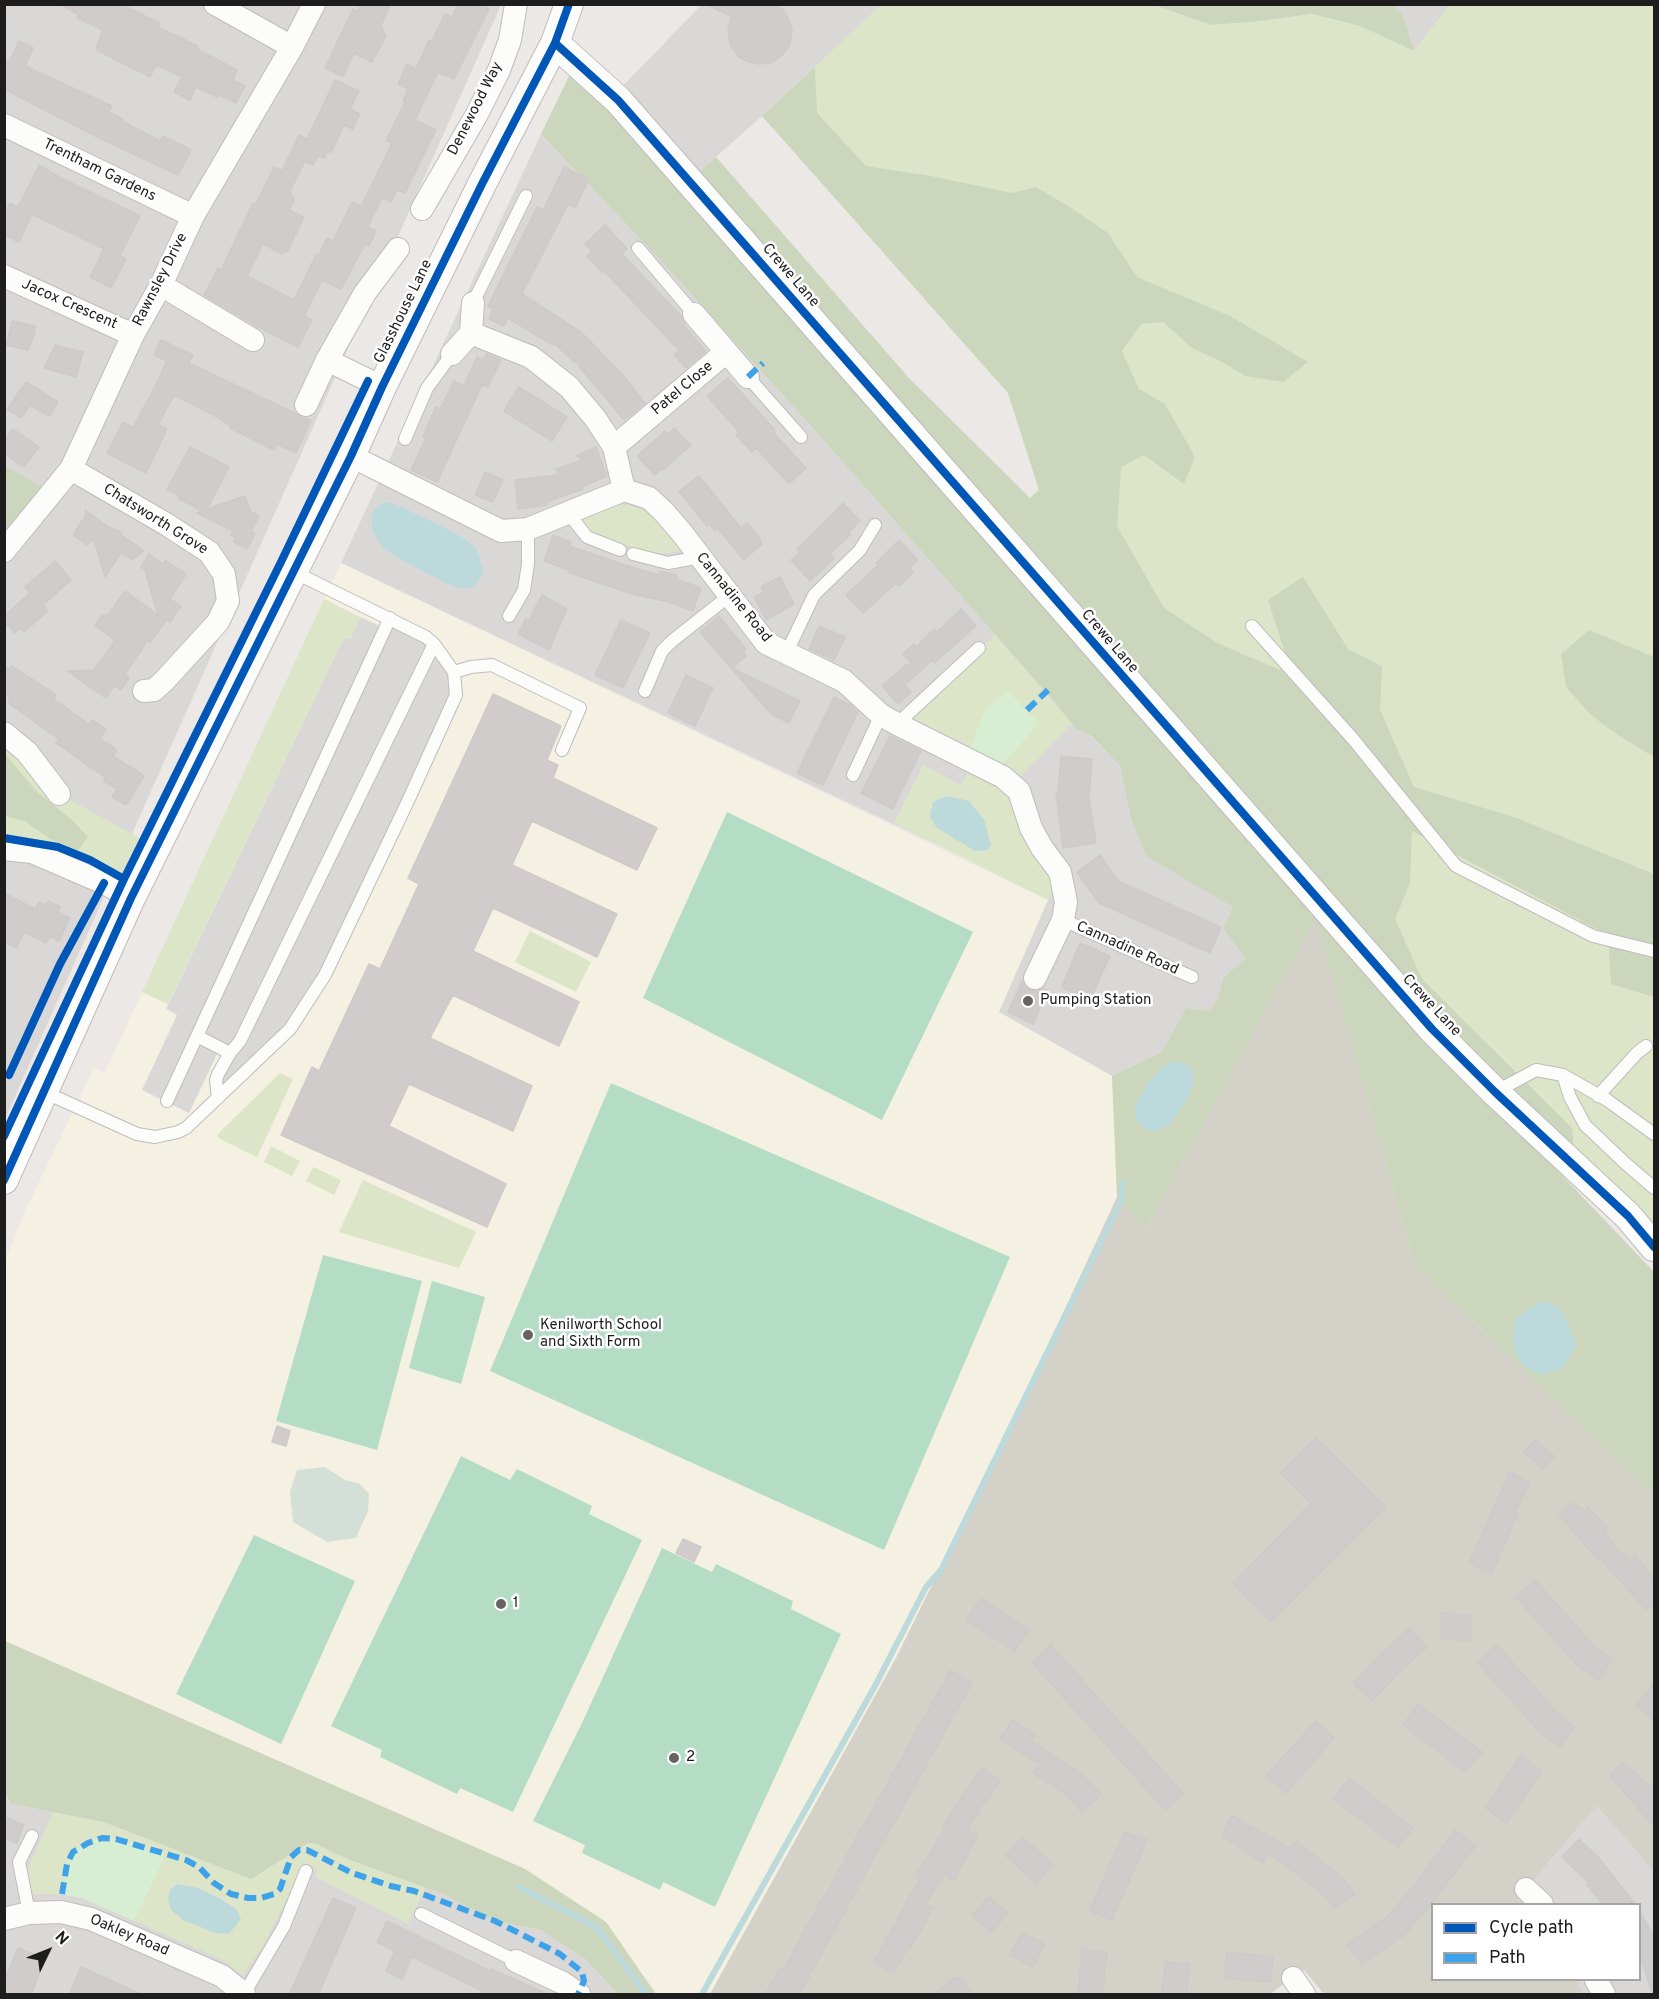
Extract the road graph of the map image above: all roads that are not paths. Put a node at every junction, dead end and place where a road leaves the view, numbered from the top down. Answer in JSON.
{"nodes":[{"id":1,"x":215,"y":4,"type":"edge"},
{"id":2,"x":314,"y":4,"type":"edge"},
{"id":3,"x":516,"y":4,"type":"edge"},
{"id":4,"x":569,"y":4,"type":"edge"},
{"id":5,"x":555,"y":44,"type":"junction"},
{"id":6,"x":292,"y":47,"type":"junction"},
{"id":7,"x":4,"y":125,"type":"edge"},
{"id":8,"x":526,"y":196,"type":"dead end"},
{"id":9,"x":422,"y":209,"type":"dead end"},
{"id":10,"x":193,"y":216,"type":"junction"},
{"id":11,"x":638,"y":248,"type":"dead end"},
{"id":12,"x":398,"y":249,"type":"dead end"},
{"id":13,"x":4,"y":276,"type":"edge"},
{"id":14,"x":160,"y":285,"type":"junction"},
{"id":15,"x":473,"y":303,"type":"joint"},
{"id":16,"x":694,"y":314,"type":"joint"},
{"id":17,"x":471,"y":333,"type":"junction"},
{"id":18,"x":133,"y":335,"type":"junction"},
{"id":19,"x":253,"y":340,"type":"dead end"},
{"id":20,"x":726,"y":352,"type":"junction"},
{"id":21,"x":452,"y":354,"type":"joint"},
{"id":22,"x":327,"y":360,"type":"junction"},
{"id":23,"x":748,"y":377,"type":"joint"},
{"id":24,"x":382,"y":387,"type":"junction"},
{"id":25,"x":306,"y":405,"type":"dead end"},
{"id":26,"x":801,"y":437,"type":"dead end"},
{"id":27,"x":405,"y":439,"type":"dead end"},
{"id":28,"x":614,"y":447,"type":"junction"},
{"id":29,"x":351,"y":456,"type":"junction"},
{"id":30,"x":71,"y":469,"type":"junction"},
{"id":31,"x":624,"y":490,"type":"junction"},
{"id":32,"x":568,"y":513,"type":"junction"},
{"id":33,"x":875,"y":525,"type":"dead end"},
{"id":34,"x":528,"y":529,"type":"junction"},
{"id":35,"x":309,"y":542,"type":"junction"},
{"id":36,"x":620,"y":550,"type":"dead end"},
{"id":37,"x":4,"y":551,"type":"edge"},
{"id":38,"x":633,"y":554,"type":"dead end"},
{"id":39,"x":700,"y":557,"type":"junction"},
{"id":40,"x":294,"y":572,"type":"junction"},
{"id":41,"x":321,"y":585,"type":"junction"},
{"id":42,"x":729,"y":596,"type":"junction"},
{"id":43,"x":509,"y":616,"type":"dead end"},
{"id":44,"x":390,"y":618,"type":"junction"},
{"id":45,"x":1252,"y":626,"type":"dead end"},
{"id":46,"x":434,"y":644,"type":"junction"},
{"id":47,"x":979,"y":648,"type":"dead end"},
{"id":48,"x":786,"y":654,"type":"junction"},
{"id":49,"x":454,"y":672,"type":"junction"},
{"id":50,"x":144,"y":691,"type":"dead end"},
{"id":51,"x":645,"y":691,"type":"dead end"},
{"id":52,"x":889,"y":719,"type":"junction"},
{"id":53,"x":4,"y":733,"type":"edge"},
{"id":54,"x":562,"y":750,"type":"dead end"},
{"id":55,"x":853,"y":775,"type":"dead end"},
{"id":56,"x":59,"y":794,"type":"dead end"},
{"id":57,"x":4,"y":849,"type":"edge"},
{"id":58,"x":131,"y":898,"type":"junction"},
{"id":59,"x":1063,"y":920,"type":"junction"},
{"id":60,"x":1654,"y":951,"type":"edge"},
{"id":61,"x":1035,"y":978,"type":"dead end"},
{"id":62,"x":1192,"y":978,"type":"dead end"},
{"id":63,"x":197,"y":1036,"type":"junction"},
{"id":64,"x":1646,"y":1046,"type":"dead end"},
{"id":65,"x":230,"y":1053,"type":"junction"},
{"id":66,"x":1563,"y":1075,"type":"junction"},
{"id":67,"x":44,"y":1092,"type":"junction"},
{"id":68,"x":1495,"y":1092,"type":"junction"},
{"id":69,"x":1598,"y":1096,"type":"junction"},
{"id":70,"x":218,"y":1098,"type":"junction"},
{"id":71,"x":167,"y":1101,"type":"dead end"},
{"id":72,"x":1654,"y":1134,"type":"edge"},
{"id":73,"x":4,"y":1180,"type":"edge"},
{"id":74,"x":1654,"y":1188,"type":"edge"},
{"id":75,"x":1654,"y":1247,"type":"edge"},
{"id":76,"x":32,"y":1836,"type":"dead end"},
{"id":77,"x":306,"y":1871,"type":"dead end"},
{"id":78,"x":1526,"y":1889,"type":"dead end"},
{"id":79,"x":1540,"y":1903,"type":"edge"},
{"id":80,"x":29,"y":1913,"type":"junction"},
{"id":81,"x":421,"y":1914,"type":"dead end"},
{"id":82,"x":4,"y":1919,"type":"edge"},
{"id":83,"x":516,"y":1960,"type":"joint"},
{"id":84,"x":1597,"y":1981,"type":"edge"},
{"id":85,"x":244,"y":1994,"type":"edge"},
{"id":86,"x":578,"y":1994,"type":"edge"},
{"id":87,"x":1604,"y":1995,"type":"edge"}],
"edges":[{"from":1,"to":6,"type":"street"},
{"from":2,"to":6,"type":"street","name":"Rawnsley Drive"},
{"from":3,"to":9,"type":"street","name":"Denewood Way"},
{"from":4,"to":5,"type":"street","name":"Glasshouse Lane"},
{"from":5,"to":24,"type":"street","name":"Glasshouse Lane"},
{"from":5,"to":68,"type":"street","name":"Crewe Lane"},
{"from":6,"to":10,"type":"street","name":"Rawnsley Drive"},
{"from":7,"to":10,"type":"street","name":"Trentham Gardens"},
{"from":8,"to":15,"type":"lane"},
{"from":10,"to":14,"type":"street","name":"Rawnsley Drive"},
{"from":11,"to":16,"type":"lane"},
{"from":12,"to":22,"type":"street"},
{"from":13,"to":18,"type":"street","name":"Jacox Crescent"},
{"from":14,"to":18,"type":"street","name":"Rawnsley Drive"},
{"from":14,"to":19,"type":"street"},
{"from":15,"to":17,"type":"street"},
{"from":16,"to":20,"type":"street"},
{"from":17,"to":21,"type":"street"},
{"from":17,"to":28,"type":"street"},
{"from":18,"to":30,"type":"street","name":"Rawnsley Drive"},
{"from":20,"to":23,"type":"street","name":"Patel Close"},
{"from":20,"to":28,"type":"street","name":"Patel Close"},
{"from":21,"to":27,"type":"lane"},
{"from":22,"to":24,"type":"street"},
{"from":22,"to":25,"type":"street"},
{"from":23,"to":26,"type":"lane"},
{"from":24,"to":29,"type":"street","name":"Glasshouse Lane"},
{"from":28,"to":31,"type":"street"},
{"from":29,"to":34,"type":"street"},
{"from":29,"to":35,"type":"street","name":"Glasshouse Lane"},
{"from":30,"to":37,"type":"street","name":"Rawnsley Drive"},
{"from":30,"to":50,"type":"street","name":"Chatsworth Grove"},
{"from":31,"to":32,"type":"street"},
{"from":31,"to":39,"type":"street","name":"Cannadine Road"},
{"from":32,"to":34,"type":"street"},
{"from":32,"to":36,"type":"lane"},
{"from":33,"to":48,"type":"lane"},
{"from":34,"to":43,"type":"lane"},
{"from":35,"to":40,"type":"street","name":"Glasshouse Lane"},
{"from":35,"to":41,"type":"lane"},
{"from":38,"to":39,"type":"lane"},
{"from":39,"to":42,"type":"street","name":"Cannadine Road"},
{"from":40,"to":41,"type":"lane"},
{"from":40,"to":58,"type":"street","name":"Glasshouse Lane"},
{"from":41,"to":44,"type":"lane"},
{"from":42,"to":48,"type":"street","name":"Cannadine Road"},
{"from":42,"to":51,"type":"lane"},
{"from":44,"to":46,"type":"lane"},
{"from":44,"to":63,"type":"lane"},
{"from":45,"to":60,"type":"lane"},
{"from":46,"to":49,"type":"lane"},
{"from":46,"to":65,"type":"lane"},
{"from":47,"to":52,"type":"lane"},
{"from":48,"to":52,"type":"street","name":"Cannadine Road"},
{"from":49,"to":54,"type":"lane"},
{"from":49,"to":70,"type":"lane"},
{"from":52,"to":55,"type":"lane"},
{"from":52,"to":59,"type":"street","name":"Cannadine Road"},
{"from":53,"to":56,"type":"street"},
{"from":57,"to":58,"type":"street"},
{"from":58,"to":67,"type":"street","name":"Glasshouse Lane"},
{"from":59,"to":61,"type":"street","name":"Cannadine Road"},
{"from":59,"to":62,"type":"lane","name":"Cannadine Road"},
{"from":63,"to":65,"type":"lane"},
{"from":63,"to":71,"type":"lane"},
{"from":64,"to":69,"type":"lane"},
{"from":65,"to":70,"type":"lane"},
{"from":66,"to":68,"type":"lane"},
{"from":66,"to":69,"type":"lane"},
{"from":66,"to":74,"type":"lane"},
{"from":67,"to":70,"type":"lane"},
{"from":67,"to":73,"type":"street","name":"Glasshouse Lane"},
{"from":68,"to":75,"type":"street","name":"Crewe Lane"},
{"from":69,"to":72,"type":"lane"},
{"from":76,"to":80,"type":"lane"},
{"from":77,"to":85,"type":"lane"},
{"from":78,"to":79,"type":"street"},
{"from":80,"to":82,"type":"street","name":"Oakley Road"},
{"from":80,"to":85,"type":"street","name":"Oakley Road"},
{"from":81,"to":83,"type":"lane"},
{"from":83,"to":86,"type":"street"},
{"from":84,"to":87,"type":"street"}]}
